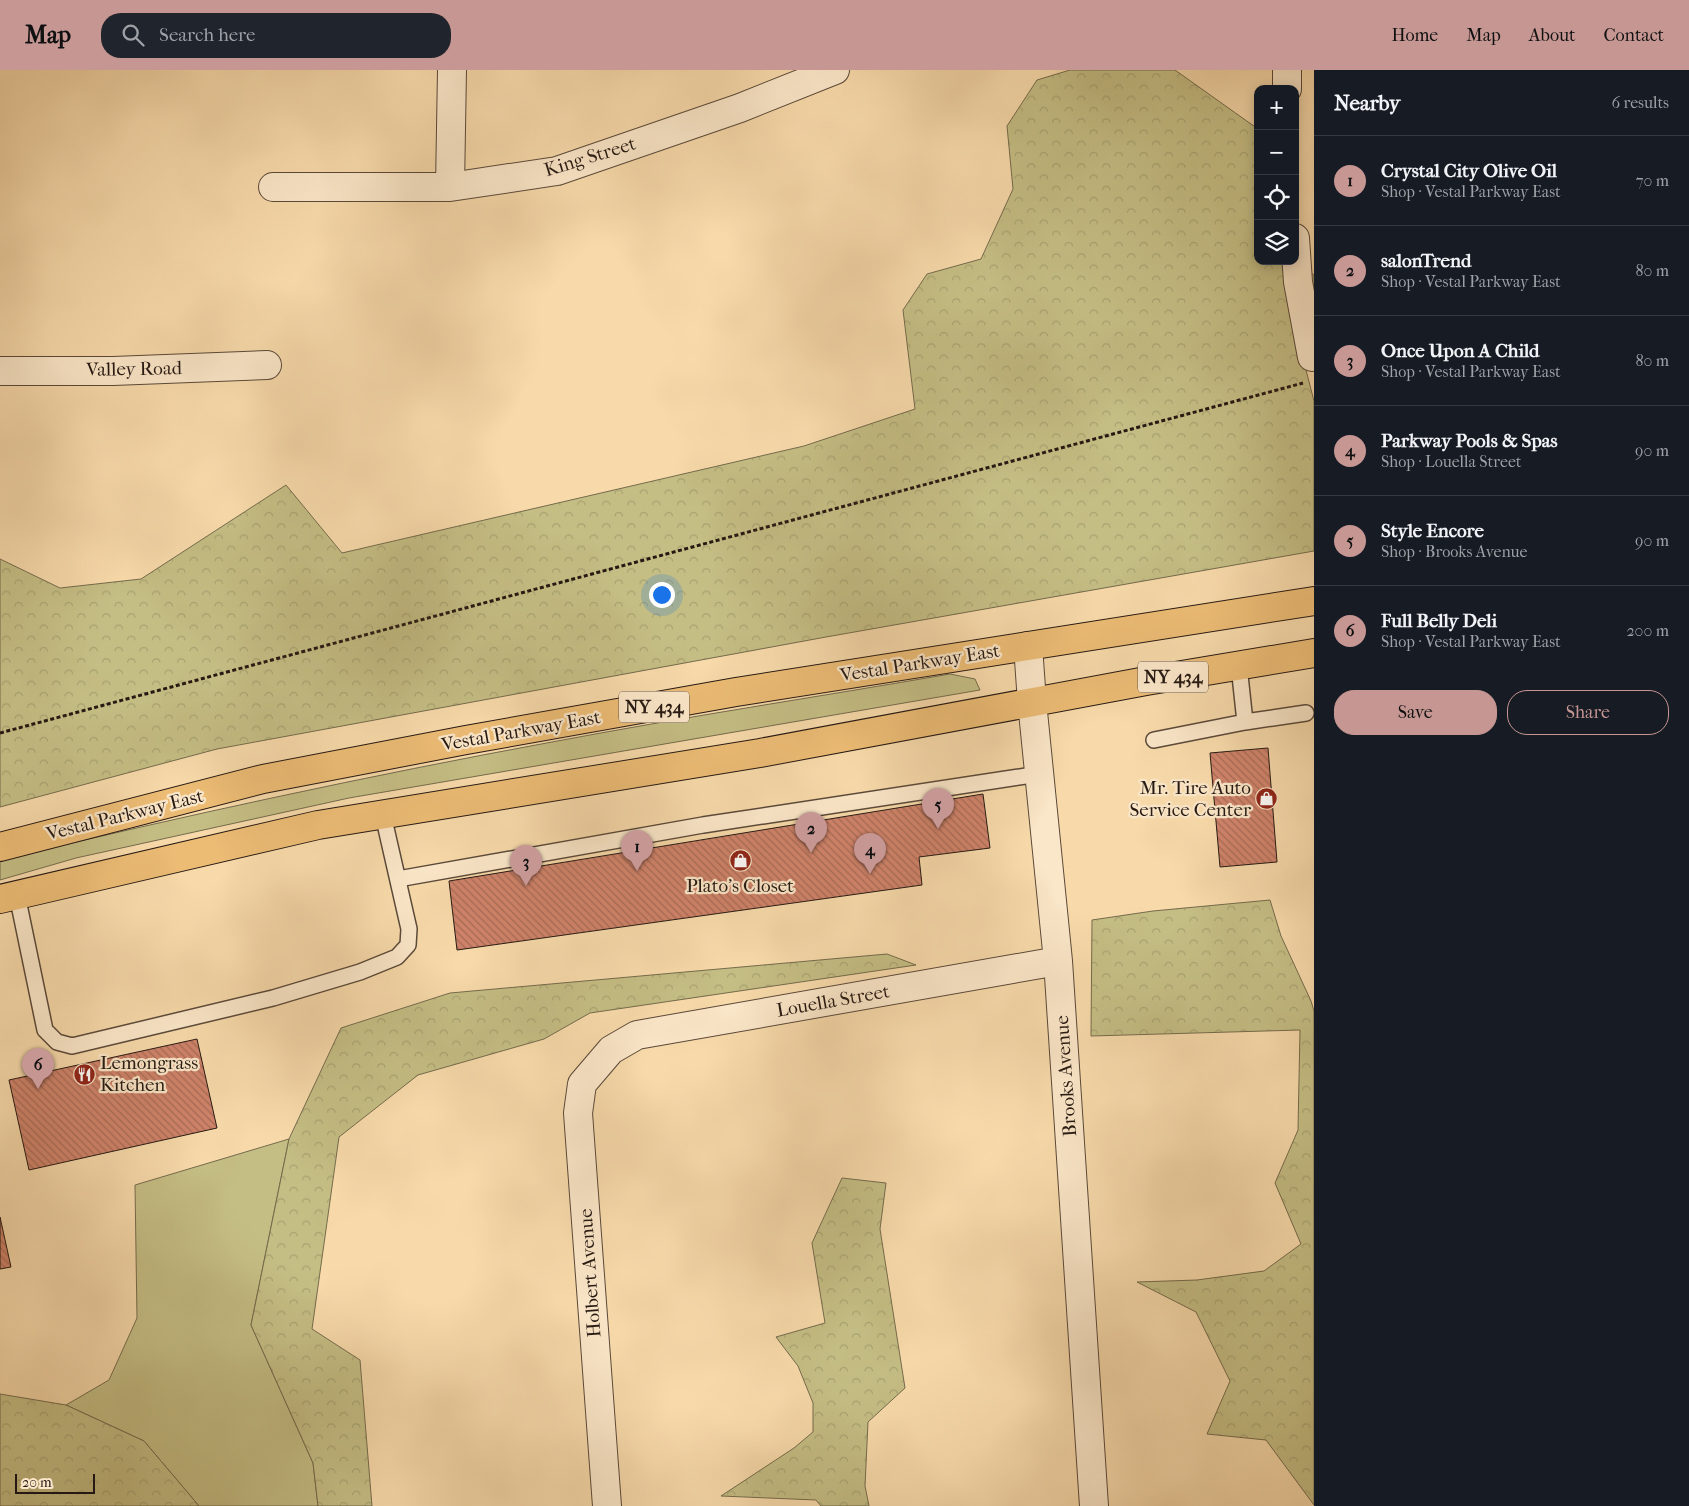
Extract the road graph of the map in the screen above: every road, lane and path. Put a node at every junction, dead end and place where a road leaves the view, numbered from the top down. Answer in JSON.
{"nodes":[{"id":1,"x":452,"y":70,"type":"edge"},
{"id":2,"x":835,"y":70,"type":"edge"},
{"id":3,"x":1286,"y":70,"type":"edge"},
{"id":4,"x":1288,"y":85,"type":"edge"},
{"id":5,"x":273,"y":187,"type":"dead end"},
{"id":6,"x":450,"y":187,"type":"junction"},
{"id":7,"x":1297,"y":265,"type":"edge"},
{"id":8,"x":267,"y":365,"type":"dead end"},
{"id":9,"x":1308,"y":370,"type":"joint"},
{"id":10,"x":0,"y":371,"type":"edge"},
{"id":11,"x":1314,"y":601,"type":"edge"},
{"id":12,"x":1028,"y":646,"type":"junction"},
{"id":13,"x":1314,"y":654,"type":"edge"},
{"id":14,"x":1239,"y":666,"type":"junction"},
{"id":15,"x":1032,"y":702,"type":"junction"},
{"id":16,"x":1306,"y":713,"type":"dead end"},
{"id":17,"x":1245,"y":722,"type":"junction"},
{"id":18,"x":0,"y":733,"type":"edge"},
{"id":19,"x":1154,"y":740,"type":"dead end"},
{"id":20,"x":1039,"y":774,"type":"junction"},
{"id":21,"x":383,"y":815,"type":"junction"},
{"id":22,"x":0,"y":847,"type":"edge"},
{"id":23,"x":398,"y":879,"type":"junction"},
{"id":24,"x":8,"y":897,"type":"edge"},
{"id":25,"x":1058,"y":961,"type":"junction"},
{"id":26,"x":611,"y":1050,"type":"joint"},
{"id":27,"x":607,"y":1506,"type":"edge"},
{"id":28,"x":1094,"y":1506,"type":"edge"}],
"edges":[{"from":1,"to":6,"type":"street"},
{"from":2,"to":6,"type":"street","name":"King Street"},
{"from":3,"to":4,"type":"street"},
{"from":5,"to":6,"type":"street","name":"King Street"},
{"from":7,"to":9,"type":"street"},
{"from":8,"to":10,"type":"street","name":"Valley Road"},
{"from":9,"to":18,"type":"path"},
{"from":11,"to":12,"type":"main road","name":"Vestal Parkway East","number":"NY 434"},
{"from":12,"to":15,"type":"street","name":"Brooks Avenue"},
{"from":12,"to":22,"type":"main road","name":"Vestal Parkway East","number":"NY 434"},
{"from":13,"to":14,"type":"main road","number":"NY 434"},
{"from":14,"to":15,"type":"main road","number":"NY 434"},
{"from":14,"to":17,"type":"lane"},
{"from":15,"to":20,"type":"street","name":"Brooks Avenue"},
{"from":15,"to":21,"type":"main road","number":"NY 434"},
{"from":16,"to":17,"type":"lane"},
{"from":17,"to":19,"type":"lane"},
{"from":20,"to":23,"type":"lane"},
{"from":20,"to":25,"type":"street","name":"Brooks Avenue"},
{"from":21,"to":23,"type":"lane"},
{"from":21,"to":24,"type":"main road","number":"NY 434"},
{"from":23,"to":24,"type":"lane"},
{"from":25,"to":26,"type":"street","name":"Louella Street"},
{"from":25,"to":28,"type":"street","name":"Brooks Avenue"},
{"from":26,"to":27,"type":"street","name":"Holbert Avenue"}]}
